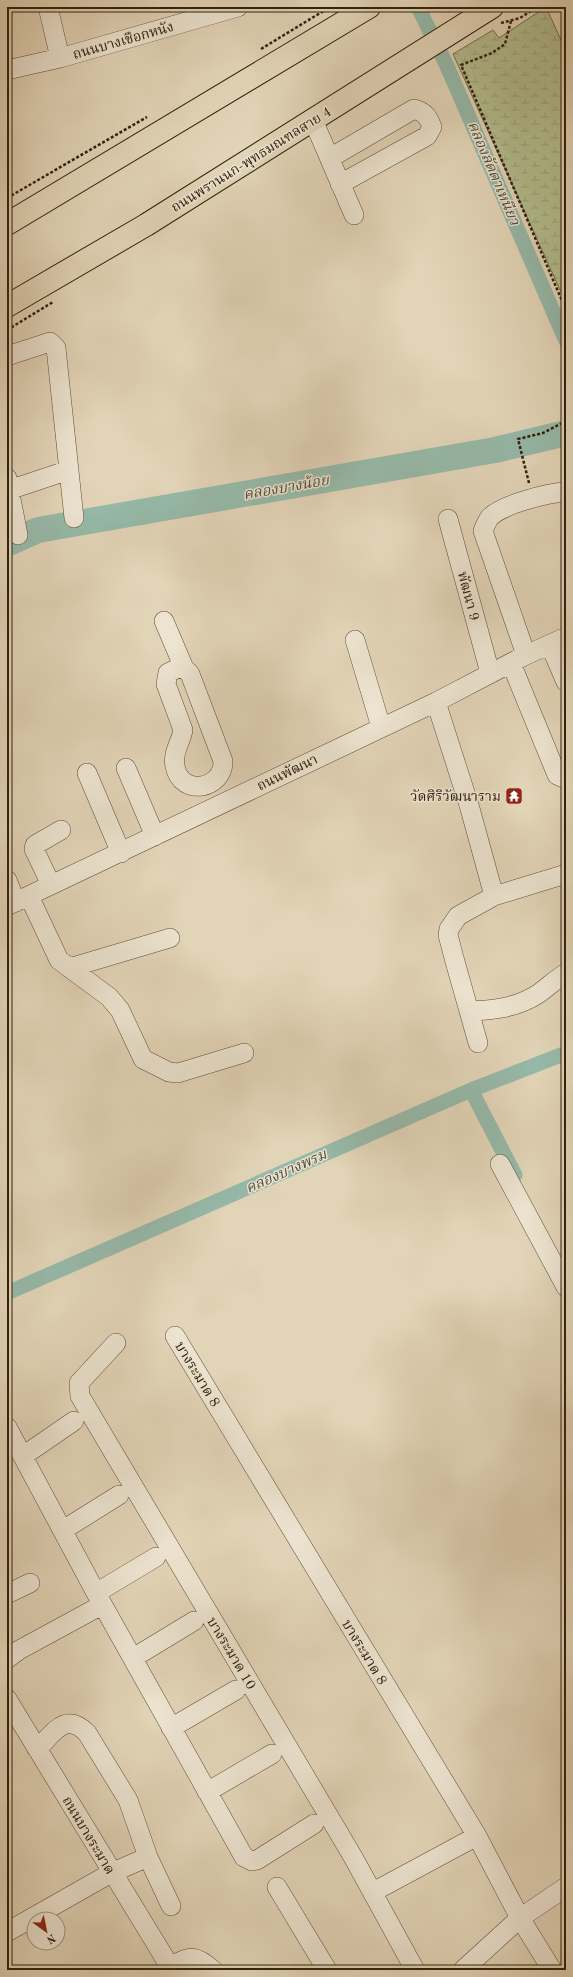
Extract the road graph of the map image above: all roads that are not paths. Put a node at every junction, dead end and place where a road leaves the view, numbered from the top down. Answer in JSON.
{"nodes":[{"id":1,"x":48,"y":7,"type":"edge"},
{"id":2,"x":238,"y":7,"type":"edge"},
{"id":3,"x":367,"y":8,"type":"edge"},
{"id":4,"x":192,"y":14,"type":"edge"},
{"id":5,"x":491,"y":14,"type":"edge"},
{"id":6,"x":60,"y":58,"type":"junction"},
{"id":7,"x":7,"y":70,"type":"edge"},
{"id":8,"x":312,"y":120,"type":"junction"},
{"id":9,"x":330,"y":158,"type":"junction"},
{"id":10,"x":340,"y":184,"type":"junction"},
{"id":11,"x":354,"y":215,"type":"dead end"},
{"id":12,"x":7,"y":224,"type":"edge"},
{"id":13,"x":7,"y":306,"type":"edge"},
{"id":14,"x":7,"y":356,"type":"edge"},
{"id":15,"x":69,"y":470,"type":"junction"},
{"id":16,"x":8,"y":484,"type":"edge"},
{"id":17,"x":566,"y":492,"type":"edge"},
{"id":18,"x":74,"y":518,"type":"dead end"},
{"id":19,"x":448,"y":519,"type":"dead end"},
{"id":20,"x":18,"y":535,"type":"dead end"},
{"id":21,"x":164,"y":620,"type":"dead end"},
{"id":22,"x":355,"y":640,"type":"dead end"},
{"id":23,"x":558,"y":641,"type":"edge"},
{"id":24,"x":518,"y":659,"type":"junction"},
{"id":25,"x":184,"y":668,"type":"junction"},
{"id":26,"x":490,"y":673,"type":"junction"},
{"id":27,"x":566,"y":682,"type":"edge"},
{"id":28,"x":436,"y":702,"type":"junction"},
{"id":29,"x":380,"y":727,"type":"junction"},
{"id":30,"x":212,"y":732,"type":"junction"},
{"id":31,"x":183,"y":735,"type":"junction"},
{"id":32,"x":126,"y":768,"type":"dead end"},
{"id":33,"x":87,"y":773,"type":"dead end"},
{"id":34,"x":566,"y":779,"type":"edge"},
{"id":35,"x":207,"y":785,"type":"junction"},
{"id":36,"x":215,"y":807,"type":"junction"},
{"id":37,"x":61,"y":830,"type":"dead end"},
{"id":38,"x":156,"y":836,"type":"junction"},
{"id":39,"x":120,"y":853,"type":"junction"},
{"id":40,"x":566,"y":874,"type":"edge"},
{"id":41,"x":7,"y":880,"type":"edge"},
{"id":42,"x":51,"y":885,"type":"junction"},
{"id":43,"x":494,"y":896,"type":"junction"},
{"id":44,"x":17,"y":901,"type":"edge"},
{"id":45,"x":170,"y":938,"type":"dead end"},
{"id":46,"x":69,"y":968,"type":"junction"},
{"id":47,"x":566,"y":973,"type":"edge"},
{"id":48,"x":469,"y":1011,"type":"junction"},
{"id":49,"x":478,"y":1043,"type":"dead end"},
{"id":50,"x":244,"y":1053,"type":"dead end"},
{"id":51,"x":500,"y":1164,"type":"dead end"},
{"id":52,"x":566,"y":1286,"type":"edge"},
{"id":53,"x":175,"y":1336,"type":"dead end"},
{"id":54,"x":116,"y":1343,"type":"dead end"},
{"id":55,"x":74,"y":1421,"type":"dead end"},
{"id":56,"x":7,"y":1427,"type":"edge"},
{"id":57,"x":23,"y":1456,"type":"junction"},
{"id":58,"x":119,"y":1495,"type":"dead end"},
{"id":59,"x":63,"y":1530,"type":"junction"},
{"id":60,"x":156,"y":1557,"type":"dead end"},
{"id":61,"x":30,"y":1583,"type":"dead end"},
{"id":62,"x":7,"y":1594,"type":"edge"},
{"id":63,"x":99,"y":1599,"type":"junction"},
{"id":64,"x":194,"y":1621,"type":"dead end"},
{"id":65,"x":133,"y":1658,"type":"junction"},
{"id":66,"x":7,"y":1659,"type":"edge"},
{"id":67,"x":236,"y":1690,"type":"dead end"},
{"id":68,"x":7,"y":1698,"type":"edge"},
{"id":69,"x":171,"y":1728,"type":"junction"},
{"id":70,"x":37,"y":1749,"type":"junction"},
{"id":71,"x":272,"y":1754,"type":"dead end"},
{"id":72,"x":207,"y":1792,"type":"junction"},
{"id":73,"x":314,"y":1824,"type":"dead end"},
{"id":74,"x":477,"y":1836,"type":"junction"},
{"id":75,"x":148,"y":1857,"type":"junction"},
{"id":76,"x":111,"y":1873,"type":"junction"},
{"id":77,"x":277,"y":1887,"type":"dead end"},
{"id":78,"x":566,"y":1887,"type":"edge"},
{"id":79,"x":373,"y":1892,"type":"junction"},
{"id":80,"x":171,"y":1906,"type":"dead end"},
{"id":81,"x":520,"y":1918,"type":"junction"},
{"id":82,"x":7,"y":1932,"type":"edge"},
{"id":83,"x":170,"y":1968,"type":"edge"},
{"id":84,"x":213,"y":1970,"type":"edge"},
{"id":85,"x":327,"y":1970,"type":"edge"},
{"id":86,"x":415,"y":1970,"type":"edge"},
{"id":87,"x":464,"y":1970,"type":"edge"},
{"id":88,"x":552,"y":1970,"type":"edge"}],
"edges":[{"from":1,"to":6,"type":"street"},
{"from":2,"to":4,"type":"street","name":"ถนนบางเชือกหนัง"},
{"from":3,"to":12,"type":"main road"},
{"from":4,"to":6,"type":"street","name":"ถนนบางเชือกหนัง"},
{"from":5,"to":8,"type":"main road","name":"ถนนพรานนก-พุทธมณฑลสาย 4"},
{"from":6,"to":7,"type":"street","name":"ถนนบางเชือกหนัง"},
{"from":8,"to":9,"type":"street"},
{"from":8,"to":13,"type":"main road","name":"ถนนพรานนก-พุทธมณฑลสาย 4"},
{"from":9,"to":10,"type":"street"},
{"from":9,"to":10,"type":"street"},
{"from":10,"to":11,"type":"street"},
{"from":14,"to":15,"type":"street"},
{"from":15,"to":16,"type":"street"},
{"from":15,"to":18,"type":"street"},
{"from":16,"to":20,"type":"street"},
{"from":17,"to":24,"type":"street"},
{"from":19,"to":26,"type":"street","name":"พัฒนา 9"},
{"from":21,"to":25,"type":"street"},
{"from":22,"to":29,"type":"street"},
{"from":23,"to":24,"type":"street","name":"ถนนพัฒนา"},
{"from":23,"to":27,"type":"street"},
{"from":24,"to":26,"type":"street","name":"ถนนพัฒนา"},
{"from":24,"to":34,"type":"street"},
{"from":25,"to":30,"type":"street"},
{"from":25,"to":31,"type":"street"},
{"from":26,"to":28,"type":"street","name":"ถนนพัฒนา"},
{"from":28,"to":29,"type":"street","name":"ถนนพัฒนา"},
{"from":28,"to":43,"type":"street"},
{"from":29,"to":36,"type":"street","name":"ถนนพัฒนา"},
{"from":30,"to":31,"type":"street"},
{"from":30,"to":35,"type":"street"},
{"from":31,"to":35,"type":"street"},
{"from":32,"to":38,"type":"street"},
{"from":33,"to":39,"type":"street"},
{"from":35,"to":36,"type":"street"},
{"from":36,"to":38,"type":"street","name":"ถนนพัฒนา"},
{"from":37,"to":42,"type":"street"},
{"from":38,"to":39,"type":"street","name":"ถนนพัฒนา"},
{"from":39,"to":42,"type":"street","name":"ถนนพัฒนา"},
{"from":40,"to":43,"type":"street"},
{"from":41,"to":44,"type":"street"},
{"from":42,"to":44,"type":"street","name":"ถนนพัฒนา"},
{"from":43,"to":48,"type":"street"},
{"from":44,"to":46,"type":"street"},
{"from":45,"to":46,"type":"street"},
{"from":46,"to":50,"type":"street"},
{"from":47,"to":48,"type":"street"},
{"from":48,"to":49,"type":"street"},
{"from":51,"to":52,"type":"street"},
{"from":53,"to":74,"type":"street","name":"บางระมาด 8"},
{"from":54,"to":79,"type":"street","name":"บางระมาด 10"},
{"from":55,"to":57,"type":"street"},
{"from":56,"to":57,"type":"street"},
{"from":57,"to":59,"type":"street"},
{"from":58,"to":59,"type":"street"},
{"from":59,"to":63,"type":"street"},
{"from":60,"to":63,"type":"street"},
{"from":61,"to":62,"type":"street"},
{"from":63,"to":65,"type":"street"},
{"from":63,"to":66,"type":"street"},
{"from":64,"to":65,"type":"street"},
{"from":65,"to":69,"type":"street"},
{"from":67,"to":69,"type":"street"},
{"from":68,"to":70,"type":"street","name":"ถนนบางระมาด"},
{"from":69,"to":72,"type":"street"},
{"from":70,"to":75,"type":"street"},
{"from":70,"to":76,"type":"street","name":"ถนนบางระมาด"},
{"from":71,"to":72,"type":"street"},
{"from":72,"to":73,"type":"street"},
{"from":74,"to":79,"type":"street"},
{"from":74,"to":81,"type":"street","name":"บางระมาด 8"},
{"from":75,"to":76,"type":"street"},
{"from":75,"to":80,"type":"street"},
{"from":76,"to":82,"type":"street"},
{"from":76,"to":83,"type":"street","name":"ถนนบางระมาด"},
{"from":77,"to":85,"type":"street"},
{"from":78,"to":81,"type":"street"},
{"from":79,"to":86,"type":"street","name":"บางระมาด 10"},
{"from":81,"to":87,"type":"street"},
{"from":81,"to":88,"type":"street","name":"บางระมาด 8"},
{"from":83,"to":84,"type":"street"}]}
